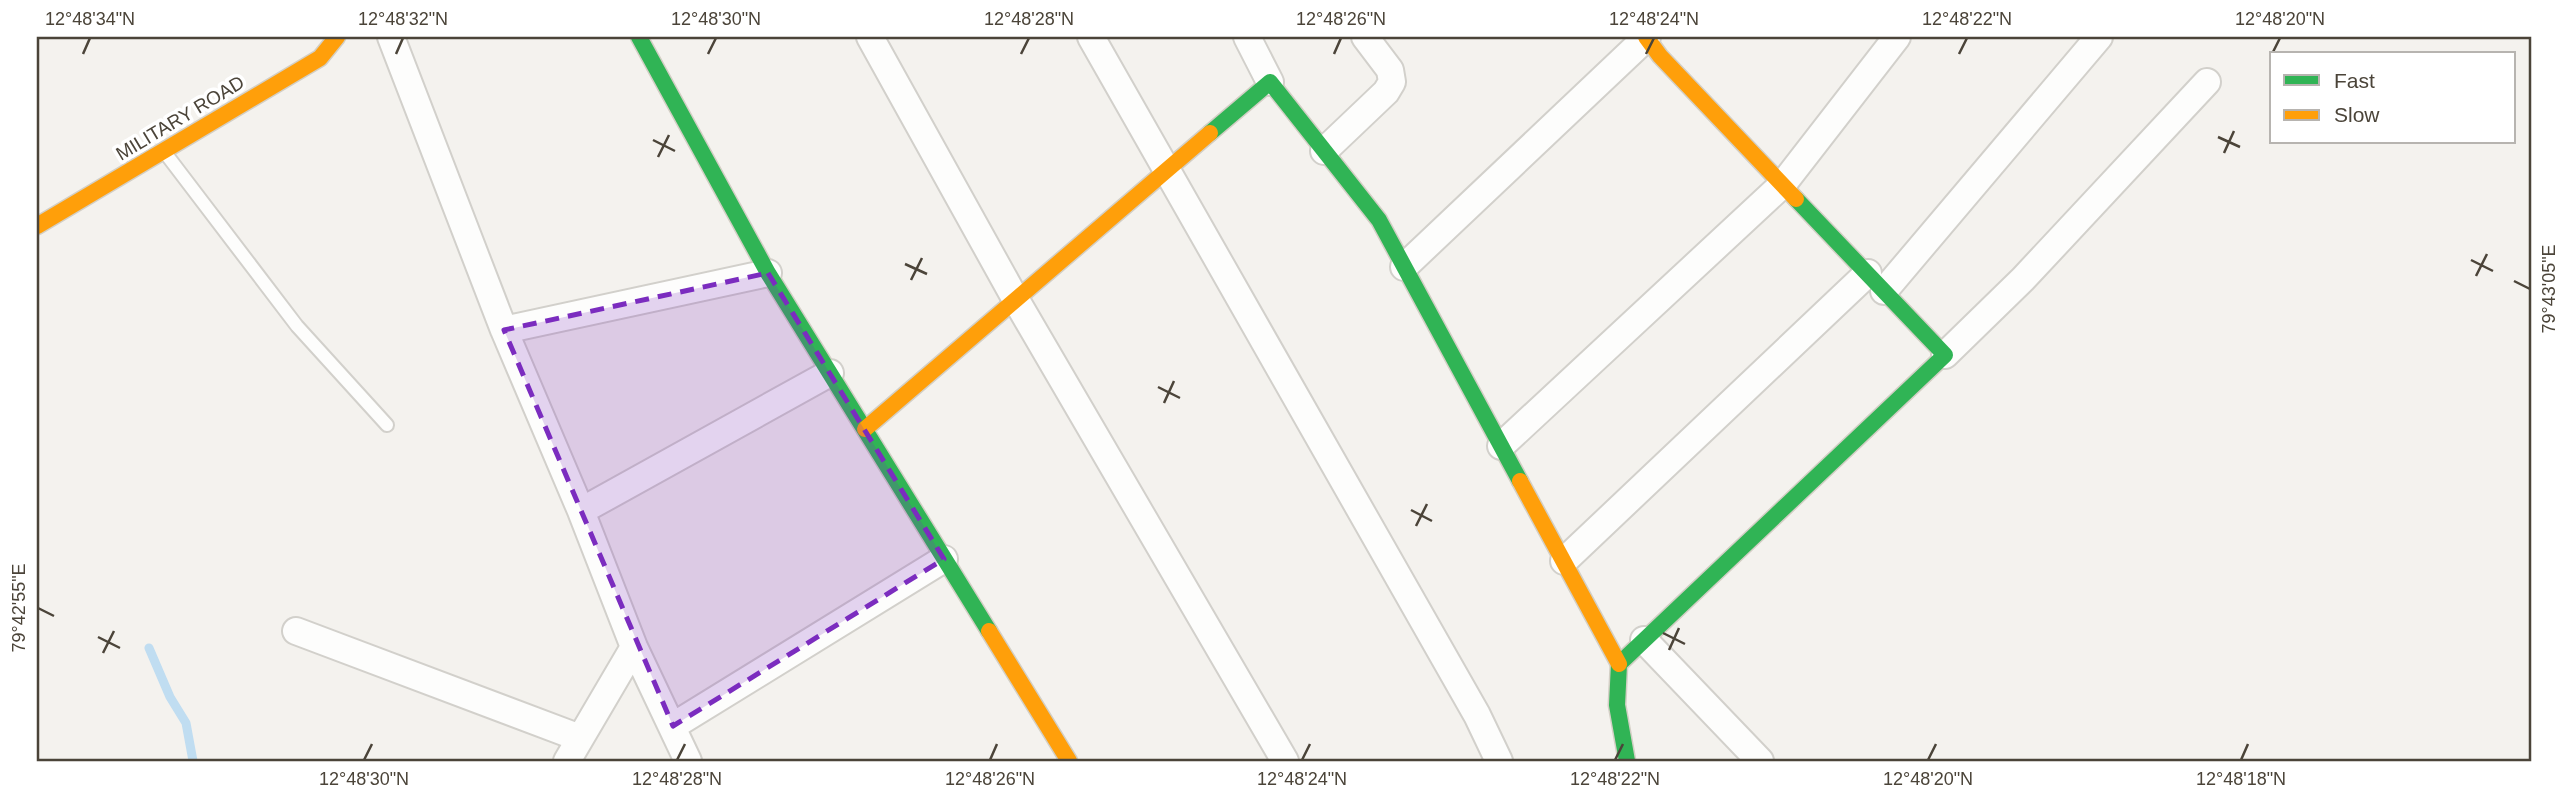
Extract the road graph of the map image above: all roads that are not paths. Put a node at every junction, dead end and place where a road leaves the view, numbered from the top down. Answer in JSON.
{"nodes":[{"id":1,"x":337,"y":37,"type":"edge"},
{"id":2,"x":391,"y":37,"type":"edge"},
{"id":3,"x":639,"y":37,"type":"edge"},
{"id":4,"x":870,"y":37,"type":"edge"},
{"id":5,"x":1091,"y":37,"type":"edge"},
{"id":6,"x":1247,"y":37,"type":"edge"},
{"id":7,"x":1365,"y":37,"type":"edge"},
{"id":8,"x":1647,"y":37,"type":"edge"},
{"id":9,"x":1897,"y":37,"type":"edge"},
{"id":10,"x":2099,"y":37,"type":"edge"},
{"id":11,"x":1270,"y":82,"type":"junction"},
{"id":12,"x":2207,"y":82,"type":"dead end"},
{"id":13,"x":1324,"y":151,"type":"junction"},
{"id":14,"x":164,"y":152,"type":"junction"},
{"id":15,"x":1166,"y":170,"type":"junction"},
{"id":16,"x":1783,"y":184,"type":"junction"},
{"id":17,"x":37,"y":226,"type":"edge"},
{"id":18,"x":1404,"y":267,"type":"junction"},
{"id":19,"x":768,"y":273,"type":"junction"},
{"id":20,"x":1876,"y":282,"type":"junction"},
{"id":21,"x":1016,"y":300,"type":"junction"},
{"id":22,"x":504,"y":330,"type":"junction"},
{"id":23,"x":1945,"y":355,"type":"junction"},
{"id":24,"x":830,"y":373,"type":"junction"},
{"id":25,"x":387,"y":425,"type":"dead end"},
{"id":26,"x":865,"y":429,"type":"junction"},
{"id":27,"x":1501,"y":446,"type":"junction"},
{"id":28,"x":581,"y":511,"type":"junction"},
{"id":29,"x":944,"y":559,"type":"junction"},
{"id":30,"x":1564,"y":561,"type":"junction"},
{"id":31,"x":296,"y":631,"type":"dead end"},
{"id":32,"x":1644,"y":640,"type":"junction"},
{"id":33,"x":634,"y":647,"type":"junction"},
{"id":34,"x":1619,"y":664,"type":"junction"},
{"id":35,"x":673,"y":726,"type":"junction"},
{"id":36,"x":580,"y":738,"type":"junction"},
{"id":37,"x":567,"y":761,"type":"edge"},
{"id":38,"x":688,"y":761,"type":"edge"},
{"id":39,"x":1069,"y":761,"type":"edge"},
{"id":40,"x":1285,"y":761,"type":"edge"},
{"id":41,"x":1499,"y":761,"type":"edge"},
{"id":42,"x":1627,"y":761,"type":"edge"},
{"id":43,"x":1760,"y":761,"type":"edge"}],
"edges":[{"from":1,"to":14,"type":"street","name":"MILITARY ROAD"},
{"from":2,"to":22,"type":"street"},
{"from":3,"to":19,"type":"street"},
{"from":4,"to":21,"type":"street"},
{"from":5,"to":15,"type":"street"},
{"from":6,"to":11,"type":"street"},
{"from":7,"to":13,"type":"street"},
{"from":8,"to":16,"type":"street"},
{"from":8,"to":18,"type":"street"},
{"from":9,"to":16,"type":"street"},
{"from":10,"to":20,"type":"street"},
{"from":11,"to":13,"type":"street"},
{"from":11,"to":15,"type":"street"},
{"from":12,"to":23,"type":"street"},
{"from":13,"to":18,"type":"street"},
{"from":14,"to":17,"type":"street","name":"MILITARY ROAD"},
{"from":14,"to":25,"type":"lane"},
{"from":15,"to":21,"type":"street"},
{"from":15,"to":41,"type":"street"},
{"from":16,"to":20,"type":"street"},
{"from":16,"to":27,"type":"street"},
{"from":18,"to":27,"type":"street"},
{"from":19,"to":22,"type":"street"},
{"from":19,"to":24,"type":"street"},
{"from":20,"to":23,"type":"street"},
{"from":20,"to":30,"type":"street"},
{"from":21,"to":26,"type":"street"},
{"from":21,"to":40,"type":"street"},
{"from":22,"to":28,"type":"street"},
{"from":23,"to":32,"type":"street"},
{"from":24,"to":26,"type":"street"},
{"from":24,"to":28,"type":"street"},
{"from":26,"to":29,"type":"street"},
{"from":27,"to":30,"type":"street"},
{"from":28,"to":33,"type":"street"},
{"from":29,"to":35,"type":"street"},
{"from":29,"to":39,"type":"street"},
{"from":30,"to":34,"type":"street"},
{"from":31,"to":36,"type":"street"},
{"from":32,"to":34,"type":"street"},
{"from":32,"to":43,"type":"street"},
{"from":33,"to":35,"type":"street"},
{"from":33,"to":36,"type":"street"},
{"from":34,"to":42,"type":"street"},
{"from":35,"to":38,"type":"street"},
{"from":36,"to":37,"type":"street"}]}
